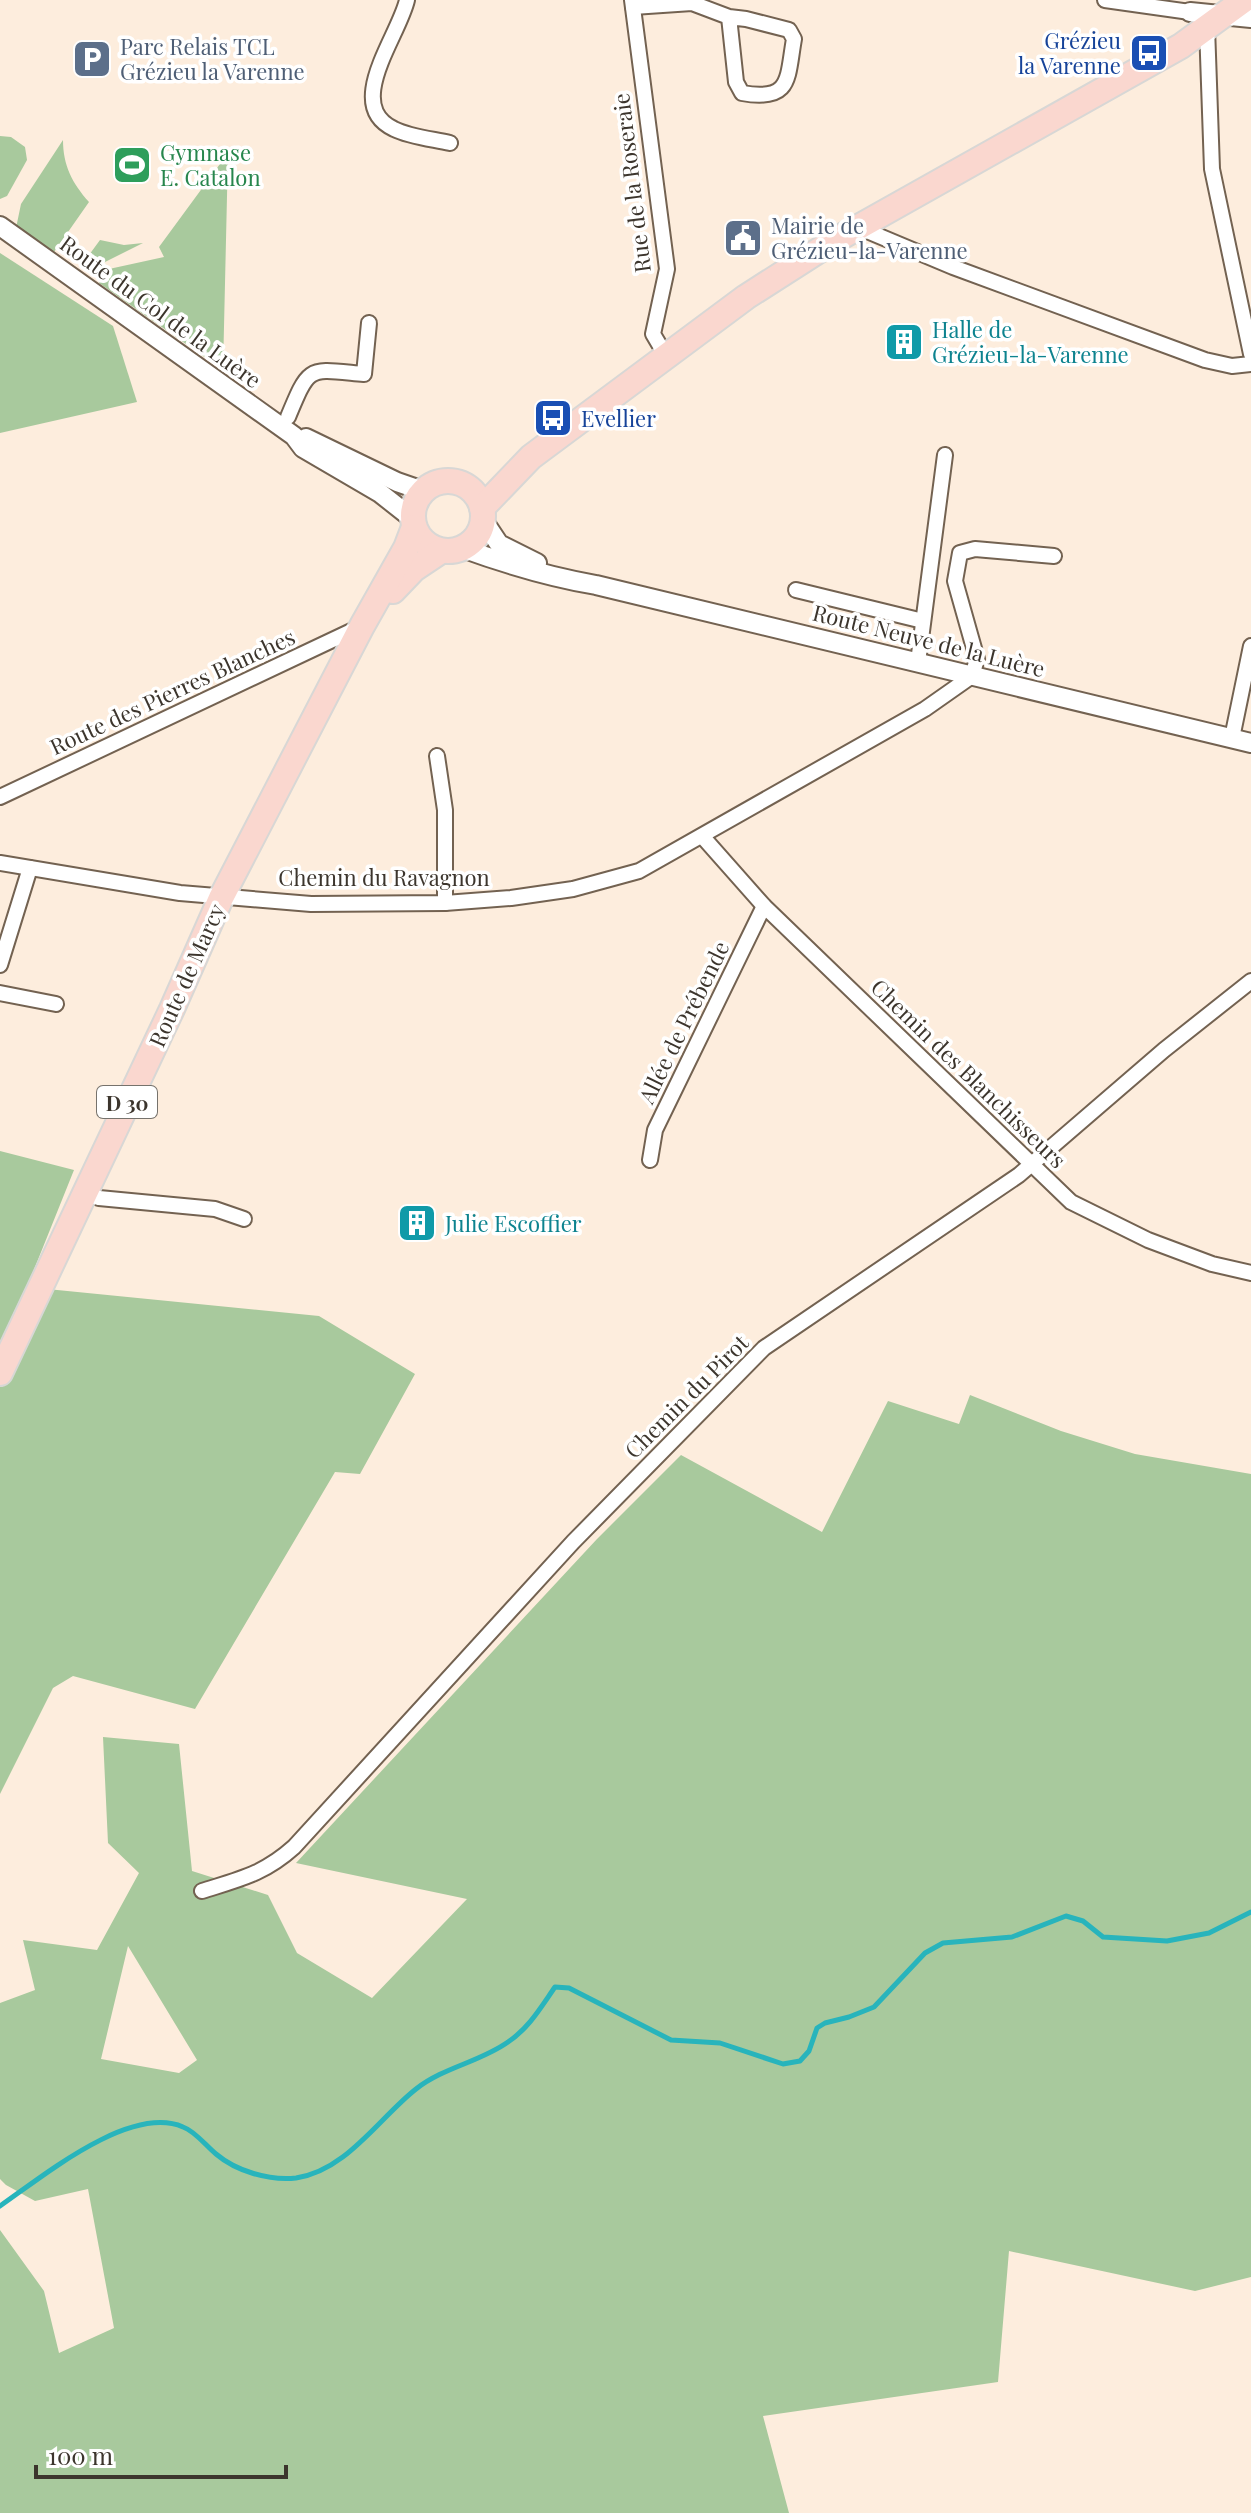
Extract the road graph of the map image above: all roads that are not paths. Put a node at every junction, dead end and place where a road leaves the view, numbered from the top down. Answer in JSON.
{"nodes":[{"id":1,"x":407,"y":0,"type":"edge"},
{"id":2,"x":1105,"y":0,"type":"edge"},
{"id":3,"x":1244,"y":0,"type":"edge"},
{"id":4,"x":1131,"y":2,"type":"edge"},
{"id":5,"x":632,"y":4,"type":"edge"},
{"id":6,"x":729,"y":17,"type":"junction"},
{"id":7,"x":1251,"y":18,"type":"edge"},
{"id":8,"x":1206,"y":19,"type":"junction"},
{"id":9,"x":450,"y":143,"type":"dead end"},
{"id":10,"x":0,"y":226,"type":"edge"},
{"id":11,"x":860,"y":228,"type":"junction"},
{"id":12,"x":369,"y":323,"type":"dead end"},
{"id":13,"x":1251,"y":354,"type":"edge"},
{"id":14,"x":666,"y":356,"type":"junction"},
{"id":15,"x":1251,"y":364,"type":"edge"},
{"id":16,"x":288,"y":417,"type":"dead end"},
{"id":17,"x":294,"y":436,"type":"junction"},
{"id":18,"x":945,"y":455,"type":"dead end"},
{"id":19,"x":531,"y":457,"type":"junction"},
{"id":20,"x":466,"y":486,"type":"junction"},
{"id":21,"x":423,"y":491,"type":"junction"},
{"id":22,"x":482,"y":514,"type":"junction"},
{"id":23,"x":413,"y":523,"type":"junction"},
{"id":24,"x":452,"y":549,"type":"junction"},
{"id":25,"x":1054,"y":556,"type":"dead end"},
{"id":26,"x":596,"y":585,"type":"junction"},
{"id":27,"x":796,"y":590,"type":"dead end"},
{"id":28,"x":923,"y":621,"type":"junction"},
{"id":29,"x":362,"y":626,"type":"junction"},
{"id":30,"x":1251,"y":646,"type":"edge"},
{"id":31,"x":918,"y":662,"type":"junction"},
{"id":32,"x":1249,"y":668,"type":"edge"},
{"id":33,"x":972,"y":676,"type":"junction"},
{"id":34,"x":1232,"y":738,"type":"junction"},
{"id":35,"x":1251,"y":743,"type":"edge"},
{"id":36,"x":437,"y":756,"type":"dead end"},
{"id":37,"x":0,"y":797,"type":"edge"},
{"id":38,"x":702,"y":836,"type":"junction"},
{"id":39,"x":0,"y":863,"type":"edge"},
{"id":40,"x":30,"y":868,"type":"junction"},
{"id":41,"x":221,"y":898,"type":"junction"},
{"id":42,"x":445,"y":903,"type":"junction"},
{"id":43,"x":764,"y":906,"type":"junction"},
{"id":44,"x":0,"y":965,"type":"edge"},
{"id":45,"x":1251,"y":981,"type":"edge"},
{"id":46,"x":0,"y":993,"type":"edge"},
{"id":47,"x":56,"y":1004,"type":"dead end"},
{"id":48,"x":650,"y":1160,"type":"dead end"},
{"id":49,"x":1033,"y":1163,"type":"junction"},
{"id":50,"x":84,"y":1193,"type":"junction"},
{"id":51,"x":244,"y":1219,"type":"dead end"},
{"id":52,"x":1251,"y":1273,"type":"edge"},
{"id":53,"x":0,"y":1373,"type":"edge"},
{"id":54,"x":202,"y":1891,"type":"dead end"}],
"edges":[{"from":1,"to":9,"type":"street"},
{"from":2,"to":4,"type":"street"},
{"from":3,"to":8,"type":"main road"},
{"from":4,"to":8,"type":"street"},
{"from":5,"to":6,"type":"street"},
{"from":5,"to":14,"type":"street","name":"Rue de la Roseraie"},
{"from":6,"to":6,"type":"street"},
{"from":7,"to":8,"type":"street"},
{"from":8,"to":11,"type":"main road"},
{"from":8,"to":13,"type":"street"},
{"from":10,"to":17,"type":"street","name":"Route du Col de la Luère"},
{"from":11,"to":14,"type":"main road"},
{"from":11,"to":15,"type":"street"},
{"from":12,"to":16,"type":"street"},
{"from":14,"to":19,"type":"main road"},
{"from":17,"to":21,"type":"street","name":"Route du Col de la Luère"},
{"from":17,"to":23,"type":"street","name":"Route du Col de la Luère"},
{"from":18,"to":28,"type":"street"},
{"from":19,"to":20,"type":"main road"},
{"from":19,"to":22,"type":"main road"},
{"from":20,"to":21,"type":"main road"},
{"from":20,"to":22,"type":"main road"},
{"from":21,"to":23,"type":"main road"},
{"from":22,"to":24,"type":"main road"},
{"from":22,"to":26,"type":"street","name":"Route Neuve de la Luère"},
{"from":23,"to":24,"type":"main road"},
{"from":23,"to":29,"type":"main road","name":"Route de Marcy","number":"D 30"},
{"from":24,"to":26,"type":"street","name":"Route Neuve de la Luère"},
{"from":24,"to":29,"type":"main road","name":"Route de Marcy","number":"D 30"},
{"from":25,"to":33,"type":"street"},
{"from":26,"to":31,"type":"street","name":"Route Neuve de la Luère"},
{"from":27,"to":28,"type":"street"},
{"from":28,"to":31,"type":"street"},
{"from":29,"to":37,"type":"street","name":"Route des Pierres Blanches"},
{"from":29,"to":41,"type":"main road","name":"Route de Marcy","number":"D 30"},
{"from":30,"to":32,"type":"street"},
{"from":31,"to":33,"type":"street","name":"Route Neuve de la Luère"},
{"from":32,"to":34,"type":"street"},
{"from":33,"to":34,"type":"street","name":"Route Neuve de la Luère"},
{"from":33,"to":38,"type":"street","name":"Chemin du Ravagnon"},
{"from":34,"to":35,"type":"street","name":"Route Neuve de la Luère"},
{"from":36,"to":42,"type":"street"},
{"from":38,"to":42,"type":"street","name":"Chemin du Ravagnon"},
{"from":38,"to":43,"type":"street","name":"Chemin des Blanchisseurs"},
{"from":39,"to":40,"type":"street","name":"Chemin du Ravagnon"},
{"from":40,"to":41,"type":"street","name":"Chemin du Ravagnon"},
{"from":40,"to":44,"type":"street"},
{"from":41,"to":42,"type":"street","name":"Chemin du Ravagnon"},
{"from":41,"to":50,"type":"main road","name":"Route de Marcy","number":"D 30"},
{"from":43,"to":48,"type":"street","name":"Allée de Prébende"},
{"from":43,"to":49,"type":"street","name":"Chemin des Blanchisseurs"},
{"from":45,"to":49,"type":"street","name":"Chemin du Pirot"},
{"from":46,"to":47,"type":"street"},
{"from":49,"to":52,"type":"street","name":"Chemin des Blanchisseurs"},
{"from":49,"to":54,"type":"street","name":"Chemin du Pirot"},
{"from":50,"to":51,"type":"street"},
{"from":50,"to":53,"type":"main road","name":"Route de Marcy","number":"D 30"}]}
